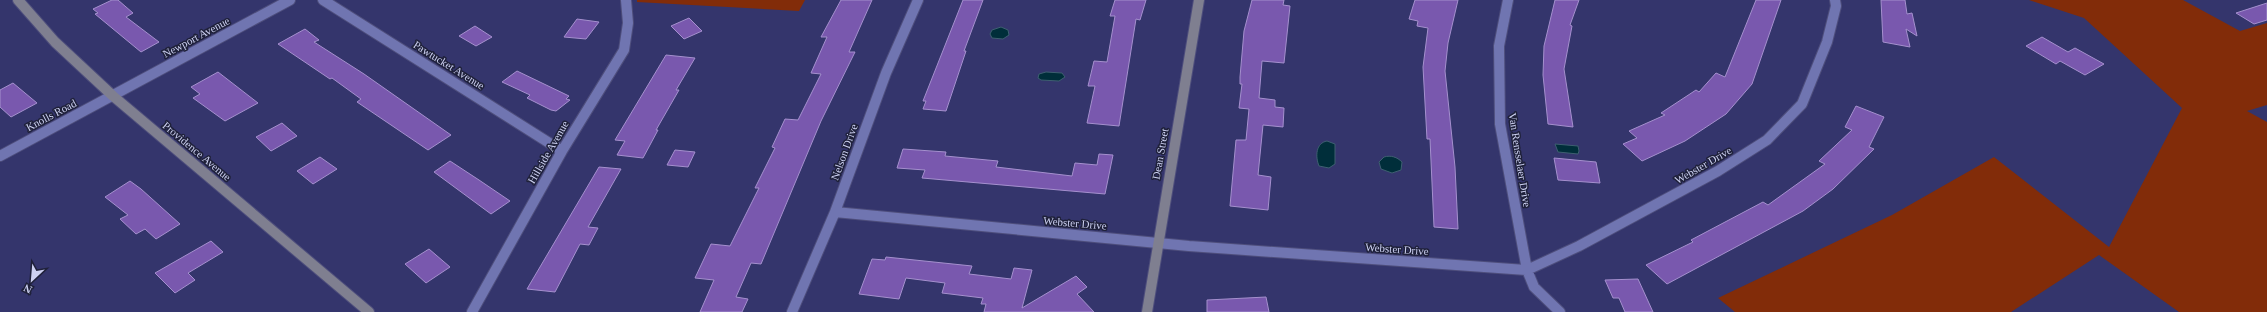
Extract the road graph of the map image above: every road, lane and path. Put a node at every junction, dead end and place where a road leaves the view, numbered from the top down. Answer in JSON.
{"nodes":[{"id":1,"x":18,"y":0,"type":"edge"},
{"id":2,"x":290,"y":0,"type":"edge"},
{"id":3,"x":323,"y":0,"type":"edge"},
{"id":4,"x":626,"y":0,"type":"edge"},
{"id":5,"x":918,"y":0,"type":"edge"},
{"id":6,"x":1199,"y":0,"type":"edge"},
{"id":7,"x":1508,"y":0,"type":"edge"},
{"id":8,"x":1835,"y":0,"type":"edge"},
{"id":9,"x":113,"y":96,"type":"junction"},
{"id":10,"x":562,"y":151,"type":"junction"},
{"id":11,"x":0,"y":156,"type":"edge"},
{"id":12,"x":835,"y":212,"type":"junction"},
{"id":13,"x":1157,"y":243,"type":"junction"},
{"id":14,"x":1527,"y":270,"type":"junction"},
{"id":15,"x":369,"y":312,"type":"edge"},
{"id":16,"x":472,"y":312,"type":"edge"},
{"id":17,"x":792,"y":312,"type":"edge"},
{"id":18,"x":1147,"y":312,"type":"edge"},
{"id":19,"x":1560,"y":312,"type":"edge"}],
"edges":[{"from":1,"to":9,"type":"street","name":"Providence Avenue"},
{"from":2,"to":9,"type":"street","name":"Newport Avenue"},
{"from":3,"to":10,"type":"street","name":"Pawtucket Avenue"},
{"from":4,"to":10,"type":"street","name":"Hillside Avenue"},
{"from":5,"to":12,"type":"street","name":"Nelson Drive"},
{"from":6,"to":13,"type":"street","name":"Dean Street"},
{"from":7,"to":14,"type":"street","name":"Van Rensselaer Drive"},
{"from":8,"to":14,"type":"street","name":"Webster Drive"},
{"from":9,"to":11,"type":"street","name":"Knolls Road"},
{"from":9,"to":15,"type":"street","name":"Providence Avenue"},
{"from":10,"to":16,"type":"street","name":"Hillside Avenue"},
{"from":12,"to":13,"type":"street","name":"Webster Drive"},
{"from":12,"to":17,"type":"street","name":"Nelson Drive"},
{"from":13,"to":14,"type":"street","name":"Webster Drive"},
{"from":13,"to":18,"type":"street","name":"Dean Street"},
{"from":14,"to":19,"type":"street","name":"Van Rensselaer Drive"}]}
